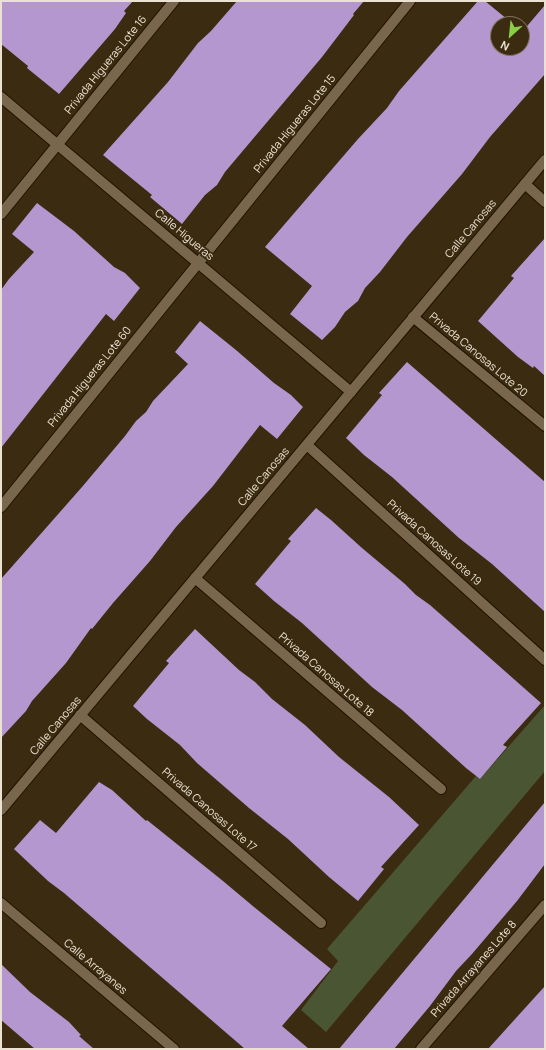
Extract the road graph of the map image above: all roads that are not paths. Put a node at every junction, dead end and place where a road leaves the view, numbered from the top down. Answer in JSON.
{"nodes":[{"id":1,"x":174,"y":1,"type":"edge"},
{"id":2,"x":410,"y":1,"type":"edge"},
{"id":3,"x":1,"y":97,"type":"edge"},
{"id":4,"x":57,"y":144,"type":"junction"},
{"id":5,"x":545,"y":160,"type":"edge"},
{"id":6,"x":524,"y":184,"type":"junction"},
{"id":7,"x":545,"y":202,"type":"edge"},
{"id":8,"x":1,"y":214,"type":"edge"},
{"id":9,"x":198,"y":263,"type":"junction"},
{"id":10,"x":413,"y":317,"type":"junction"},
{"id":11,"x":351,"y":392,"type":"junction"},
{"id":12,"x":545,"y":426,"type":"edge"},
{"id":13,"x":306,"y":445,"type":"junction"},
{"id":14,"x":1,"y":507,"type":"edge"},
{"id":15,"x":195,"y":578,"type":"junction"},
{"id":16,"x":545,"y":660,"type":"edge"},
{"id":17,"x":80,"y":715,"type":"junction"},
{"id":18,"x":440,"y":790,"type":"dead end"},
{"id":19,"x":1,"y":810,"type":"edge"},
{"id":20,"x":1,"y":903,"type":"edge"},
{"id":21,"x":545,"y":905,"type":"edge"},
{"id":22,"x":321,"y":923,"type":"dead end"},
{"id":23,"x":174,"y":1049,"type":"edge"},
{"id":24,"x":421,"y":1049,"type":"edge"}],
"edges":[{"from":1,"to":4,"type":"street","name":"Privada Higueras Lote 16"},
{"from":2,"to":9,"type":"street","name":"Privada Higueras Lote 15"},
{"from":3,"to":4,"type":"street","name":"Calle Higueras"},
{"from":4,"to":8,"type":"street","name":"Privada Higueras Lote 16"},
{"from":4,"to":9,"type":"street","name":"Calle Higueras"},
{"from":5,"to":6,"type":"street","name":"Calle Canosas"},
{"from":6,"to":7,"type":"street"},
{"from":6,"to":10,"type":"street","name":"Calle Canosas"},
{"from":9,"to":11,"type":"street","name":"Calle Higueras"},
{"from":9,"to":14,"type":"street","name":"Privada Higueras Lote 60"},
{"from":10,"to":11,"type":"street","name":"Calle Canosas"},
{"from":10,"to":12,"type":"street","name":"Privada Canosas Lote 20"},
{"from":11,"to":13,"type":"street","name":"Calle Canosas"},
{"from":13,"to":15,"type":"street","name":"Calle Canosas"},
{"from":13,"to":16,"type":"street","name":"Privada Canosas Lote 19"},
{"from":15,"to":17,"type":"street","name":"Calle Canosas"},
{"from":15,"to":18,"type":"street","name":"Privada Canosas Lote 18"},
{"from":17,"to":19,"type":"street","name":"Calle Canosas"},
{"from":17,"to":22,"type":"street","name":"Privada Canosas Lote 17"},
{"from":20,"to":23,"type":"street","name":"Calle Arrayanes"},
{"from":21,"to":24,"type":"street","name":"Privada Arrayanes Lote 8"}]}
